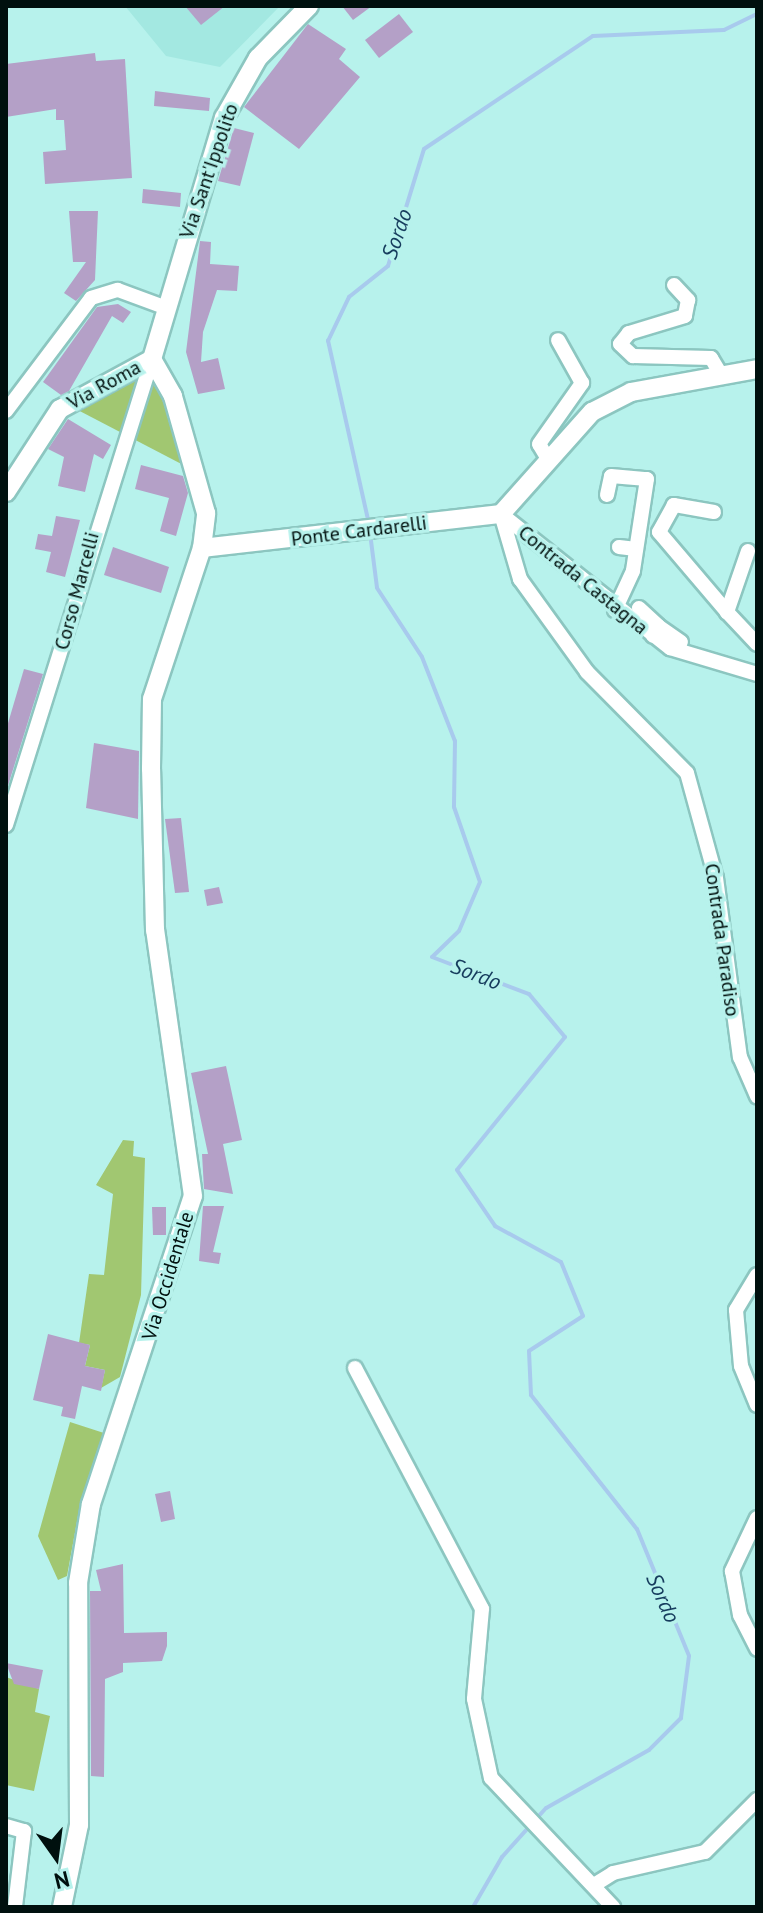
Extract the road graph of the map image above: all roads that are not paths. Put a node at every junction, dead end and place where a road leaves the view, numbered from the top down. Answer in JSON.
{"nodes":[{"id":1,"x":309,"y":6,"type":"edge"},
{"id":2,"x":674,"y":285,"type":"dead end"},
{"id":3,"x":167,"y":308,"type":"junction"},
{"id":4,"x":558,"y":340,"type":"dead end"},
{"id":5,"x":152,"y":359,"type":"junction"},
{"id":6,"x":757,"y":369,"type":"edge"},
{"id":7,"x":720,"y":373,"type":"junction"},
{"id":8,"x":6,"y":411,"type":"edge"},
{"id":9,"x":548,"y":459,"type":"junction"},
{"id":10,"x":6,"y":492,"type":"edge"},
{"id":11,"x":607,"y":495,"type":"dead end"},
{"id":12,"x":714,"y":512,"type":"dead end"},
{"id":13,"x":501,"y":514,"type":"junction"},
{"id":14,"x":619,"y":547,"type":"dead end"},
{"id":15,"x":210,"y":548,"type":"junction"},
{"id":16,"x":636,"y":549,"type":"junction"},
{"id":17,"x":748,"y":551,"type":"dead end"},
{"id":18,"x":639,"y":608,"type":"dead end"},
{"id":19,"x":615,"y":610,"type":"junction"},
{"id":20,"x":727,"y":612,"type":"junction"},
{"id":21,"x":655,"y":631,"type":"junction"},
{"id":22,"x":681,"y":642,"type":"dead end"},
{"id":23,"x":757,"y":644,"type":"edge"},
{"id":24,"x":757,"y":674,"type":"edge"},
{"id":25,"x":6,"y":825,"type":"edge"},
{"id":26,"x":757,"y":1096,"type":"edge"},
{"id":27,"x":757,"y":1275,"type":"edge"},
{"id":28,"x":355,"y":1368,"type":"dead end"},
{"id":29,"x":757,"y":1405,"type":"edge"},
{"id":30,"x":757,"y":1518,"type":"edge"},
{"id":31,"x":757,"y":1649,"type":"edge"},
{"id":32,"x":757,"y":1800,"type":"edge"},
{"id":33,"x":6,"y":1826,"type":"edge"},
{"id":34,"x":594,"y":1885,"type":"junction"},
{"id":35,"x":13,"y":1905,"type":"edge"},
{"id":36,"x":62,"y":1907,"type":"edge"},
{"id":37,"x":613,"y":1907,"type":"edge"}],
"edges":[{"from":1,"to":3,"type":"main road","name":"Via Sant'Ippolito"},
{"from":2,"to":7,"type":"street"},
{"from":3,"to":5,"type":"main road","name":"Via Sant'Ippolito"},
{"from":3,"to":8,"type":"street"},
{"from":4,"to":9,"type":"street"},
{"from":5,"to":10,"type":"main road","name":"Via Roma"},
{"from":5,"to":15,"type":"main road","name":"Via Occidentale"},
{"from":5,"to":25,"type":"street","name":"Corso Marcelli"},
{"from":6,"to":7,"type":"main road"},
{"from":7,"to":9,"type":"main road"},
{"from":9,"to":13,"type":"main road"},
{"from":11,"to":16,"type":"street"},
{"from":12,"to":20,"type":"street"},
{"from":13,"to":15,"type":"main road","name":"Ponte Cardarelli"},
{"from":13,"to":19,"type":"street","name":"Contrada Castagna"},
{"from":13,"to":26,"type":"street","name":"Contrada Paradiso"},
{"from":14,"to":16,"type":"street"},
{"from":15,"to":36,"type":"main road","name":"Via Occidentale"},
{"from":16,"to":19,"type":"street"},
{"from":17,"to":20,"type":"street"},
{"from":18,"to":21,"type":"street"},
{"from":19,"to":21,"type":"street","name":"Contrada Castagna"},
{"from":20,"to":23,"type":"street"},
{"from":21,"to":22,"type":"street"},
{"from":21,"to":24,"type":"street","name":"Contrada Castagna"},
{"from":27,"to":29,"type":"street"},
{"from":28,"to":34,"type":"street"},
{"from":30,"to":31,"type":"street"},
{"from":32,"to":34,"type":"street"},
{"from":33,"to":35,"type":"street"},
{"from":34,"to":37,"type":"street"}]}
